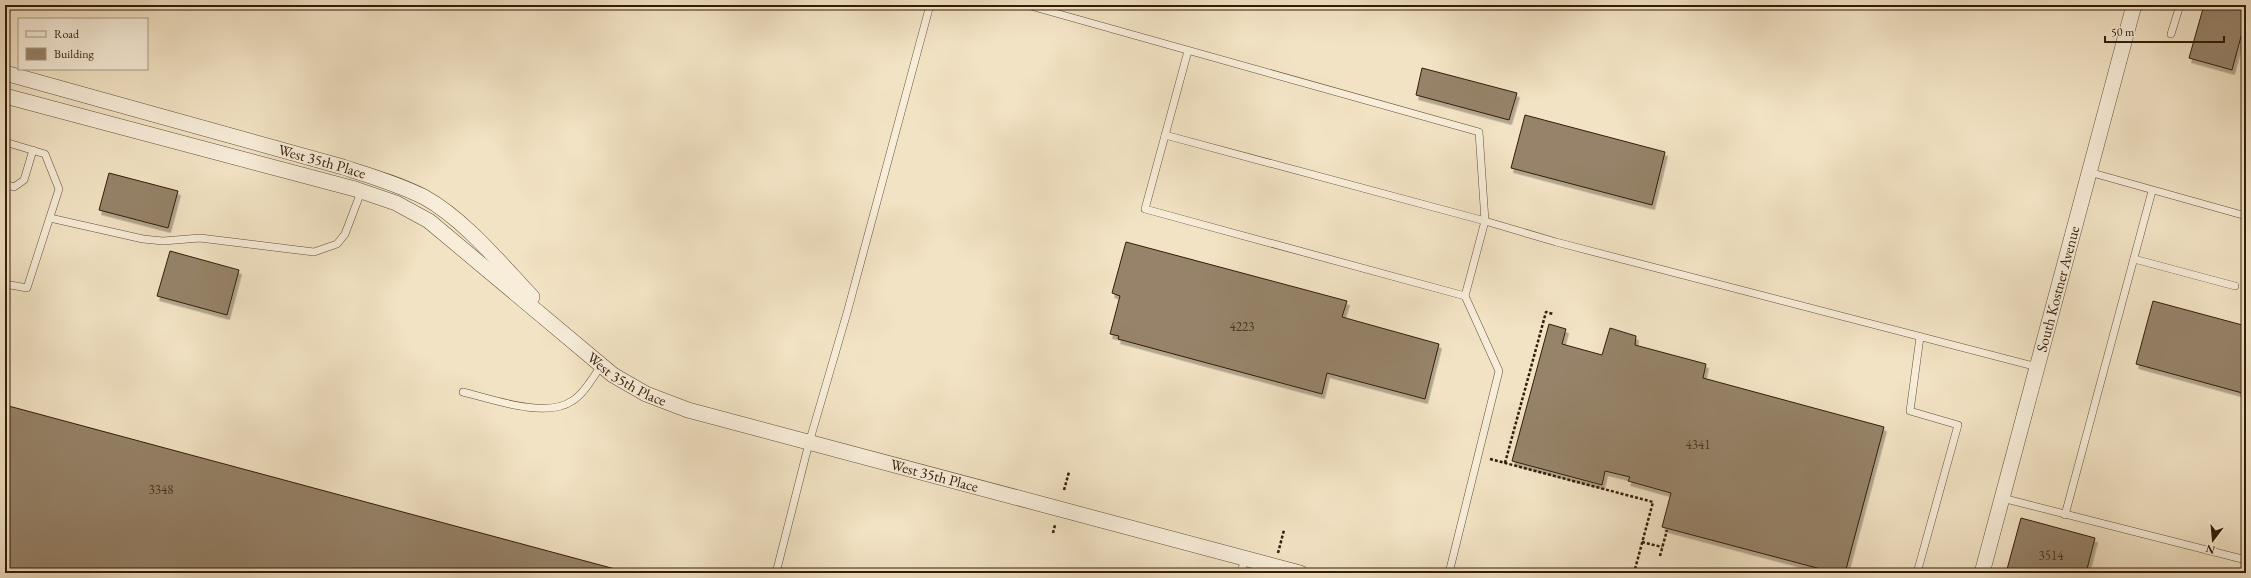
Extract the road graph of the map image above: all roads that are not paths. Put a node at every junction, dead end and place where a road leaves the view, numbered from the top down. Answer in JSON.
{"nodes":[{"id":1,"x":930,"y":5,"type":"edge"},
{"id":2,"x":1028,"y":5,"type":"edge"},
{"id":3,"x":2134,"y":5,"type":"edge"},
{"id":4,"x":2180,"y":5,"type":"edge"},
{"id":5,"x":2171,"y":34,"type":"dead end"},
{"id":6,"x":1188,"y":51,"type":"junction"},
{"id":7,"x":5,"y":74,"type":"edge"},
{"id":8,"x":5,"y":96,"type":"edge"},
{"id":9,"x":1165,"y":135,"type":"junction"},
{"id":10,"x":5,"y":142,"type":"edge"},
{"id":11,"x":33,"y":150,"type":"junction"},
{"id":12,"x":2089,"y":172,"type":"junction"},
{"id":13,"x":5,"y":184,"type":"edge"},
{"id":14,"x":2152,"y":191,"type":"junction"},
{"id":15,"x":361,"y":192,"type":"junction"},
{"id":16,"x":2246,"y":216,"type":"edge"},
{"id":17,"x":50,"y":218,"type":"junction"},
{"id":18,"x":1486,"y":221,"type":"junction"},
{"id":19,"x":2134,"y":259,"type":"junction"},
{"id":20,"x":5,"y":284,"type":"edge"},
{"id":21,"x":2235,"y":286,"type":"dead end"},
{"id":22,"x":1465,"y":296,"type":"junction"},
{"id":23,"x":1920,"y":337,"type":"junction"},
{"id":24,"x":581,"y":351,"type":"junction"},
{"id":25,"x":601,"y":366,"type":"junction"},
{"id":26,"x":2037,"y":367,"type":"junction"},
{"id":27,"x":463,"y":392,"type":"dead end"},
{"id":28,"x":809,"y":442,"type":"junction"},
{"id":29,"x":2002,"y":498,"type":"junction"},
{"id":30,"x":2065,"y":515,"type":"junction"},
{"id":31,"x":1245,"y":558,"type":"junction"},
{"id":32,"x":2246,"y":560,"type":"edge"},
{"id":33,"x":776,"y":573,"type":"edge"},
{"id":34,"x":1241,"y":573,"type":"edge"},
{"id":35,"x":1300,"y":573,"type":"edge"},
{"id":36,"x":1449,"y":573,"type":"edge"},
{"id":37,"x":1917,"y":573,"type":"edge"},
{"id":38,"x":1982,"y":573,"type":"edge"}],
"edges":[{"from":1,"to":28,"type":"lane"},
{"from":2,"to":6,"type":"lane"},
{"from":3,"to":12,"type":"street","name":"South Kostner Avenue"},
{"from":4,"to":5,"type":"lane"},
{"from":6,"to":9,"type":"lane"},
{"from":6,"to":18,"type":"lane"},
{"from":7,"to":24,"type":"street","name":"West 35th Place"},
{"from":8,"to":15,"type":"street","name":"West 35th Place"},
{"from":9,"to":18,"type":"lane"},
{"from":9,"to":22,"type":"lane"},
{"from":10,"to":11,"type":"lane"},
{"from":11,"to":13,"type":"lane"},
{"from":11,"to":17,"type":"lane"},
{"from":12,"to":14,"type":"lane"},
{"from":12,"to":26,"type":"street","name":"South Kostner Avenue"},
{"from":14,"to":16,"type":"lane"},
{"from":14,"to":19,"type":"lane"},
{"from":15,"to":17,"type":"lane"},
{"from":15,"to":24,"type":"street","name":"West 35th Place"},
{"from":17,"to":20,"type":"lane"},
{"from":18,"to":22,"type":"lane"},
{"from":18,"to":23,"type":"lane"},
{"from":19,"to":21,"type":"lane"},
{"from":19,"to":30,"type":"lane"},
{"from":22,"to":36,"type":"lane"},
{"from":23,"to":26,"type":"lane"},
{"from":23,"to":37,"type":"lane"},
{"from":24,"to":25,"type":"street","name":"West 35th Place"},
{"from":25,"to":27,"type":"lane"},
{"from":25,"to":28,"type":"street","name":"West 35th Place"},
{"from":26,"to":29,"type":"street","name":"South Kostner Avenue"},
{"from":28,"to":31,"type":"street","name":"West 35th Place"},
{"from":28,"to":33,"type":"lane"},
{"from":29,"to":30,"type":"lane"},
{"from":29,"to":38,"type":"street","name":"South Kostner Avenue"},
{"from":30,"to":32,"type":"lane"},
{"from":31,"to":34,"type":"lane"},
{"from":31,"to":35,"type":"street","name":"West 35th Place"}]}
